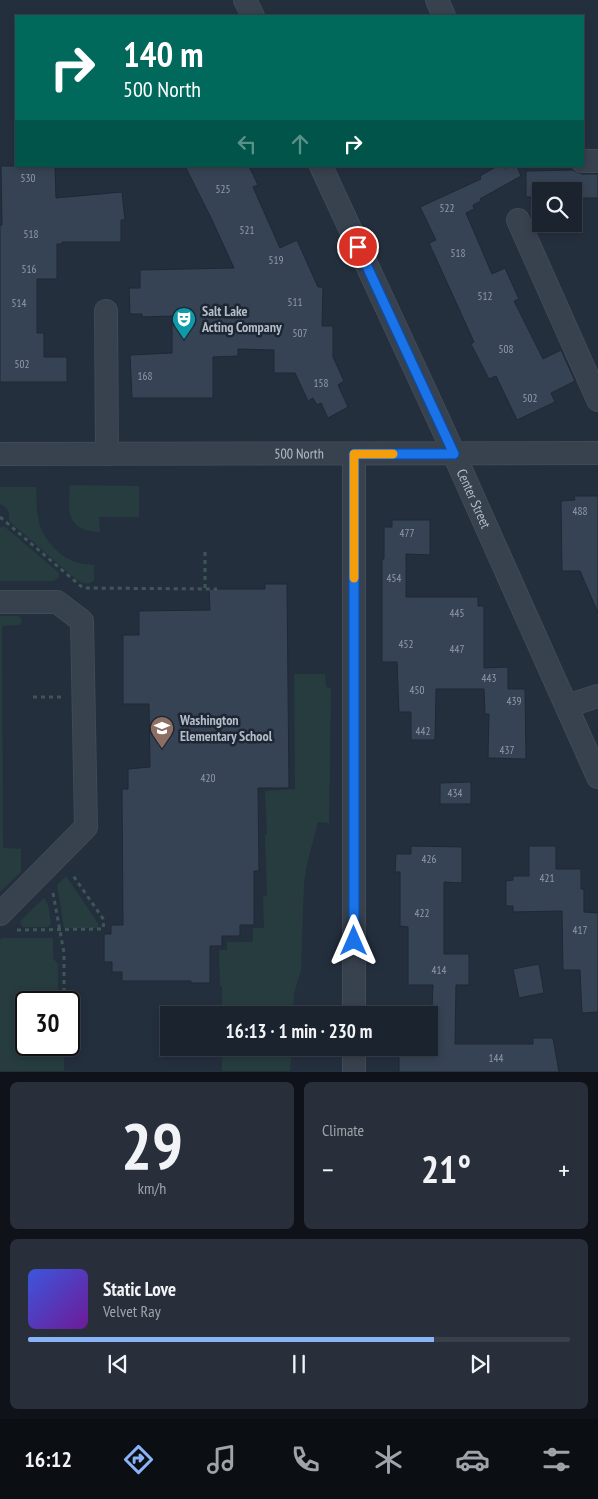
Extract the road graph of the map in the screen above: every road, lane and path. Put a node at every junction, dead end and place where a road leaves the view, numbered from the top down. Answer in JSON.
{"nodes":[{"id":1,"x":245,"y":0,"type":"edge"},
{"id":2,"x":437,"y":0,"type":"edge"},
{"id":3,"x":252,"y":15,"type":"edge"},
{"id":4,"x":444,"y":15,"type":"edge"},
{"id":5,"x":321,"y":167,"type":"edge"},
{"id":6,"x":518,"y":220,"type":"dead end"},
{"id":7,"x":106,"y":311,"type":"dead end"},
{"id":8,"x":598,"y":400,"type":"edge"},
{"id":9,"x":598,"y":453,"type":"edge"},
{"id":10,"x":0,"y":454,"type":"edge"},
{"id":11,"x":108,"y":454,"type":"junction"},
{"id":12,"x":354,"y":454,"type":"junction"},
{"id":13,"x":454,"y":454,"type":"junction"},
{"id":14,"x":0,"y":517,"type":"edge"},
{"id":15,"x":205,"y":552,"type":"dead end"},
{"id":16,"x":205,"y":589,"type":"junction"},
{"id":17,"x":217,"y":589,"type":"dead end"},
{"id":18,"x":0,"y":602,"type":"edge"},
{"id":19,"x":33,"y":696,"type":"dead end"},
{"id":20,"x":72,"y":696,"type":"dead end"},
{"id":21,"x":598,"y":696,"type":"edge"},
{"id":22,"x":567,"y":706,"type":"junction"},
{"id":23,"x":598,"y":777,"type":"edge"},
{"id":24,"x":69,"y":869,"type":"dead end"},
{"id":25,"x":52,"y":885,"type":"dead end"},
{"id":26,"x":8,"y":922,"type":"edge"},
{"id":27,"x":60,"y":930,"type":"junction"},
{"id":28,"x":64,"y":991,"type":"edge"},
{"id":29,"x":354,"y":1006,"type":"edge"},
{"id":30,"x":354,"y":1056,"type":"edge"},
{"id":31,"x":354,"y":1072,"type":"edge"}],
"edges":[{"from":1,"to":3,"type":"street"},
{"from":2,"to":4,"type":"street"},
{"from":5,"to":13,"type":"street","name":"Center Street"},
{"from":6,"to":8,"type":"street"},
{"from":7,"to":11,"type":"street"},
{"from":9,"to":13,"type":"street","name":"500 North"},
{"from":10,"to":11,"type":"street","name":"500 North"},
{"from":11,"to":12,"type":"street","name":"500 North"},
{"from":12,"to":13,"type":"street","name":"500 North"},
{"from":12,"to":29,"type":"street"},
{"from":13,"to":22,"type":"street","name":"Center Street"},
{"from":14,"to":16,"type":"path"},
{"from":15,"to":16,"type":"path"},
{"from":16,"to":17,"type":"path"},
{"from":18,"to":26,"type":"street"},
{"from":19,"to":20,"type":"path"},
{"from":21,"to":22,"type":"street"},
{"from":22,"to":23,"type":"street","name":"Center Street"},
{"from":24,"to":27,"type":"path"},
{"from":25,"to":27,"type":"path"},
{"from":26,"to":27,"type":"path"},
{"from":27,"to":28,"type":"path"},
{"from":30,"to":31,"type":"street"}]}
